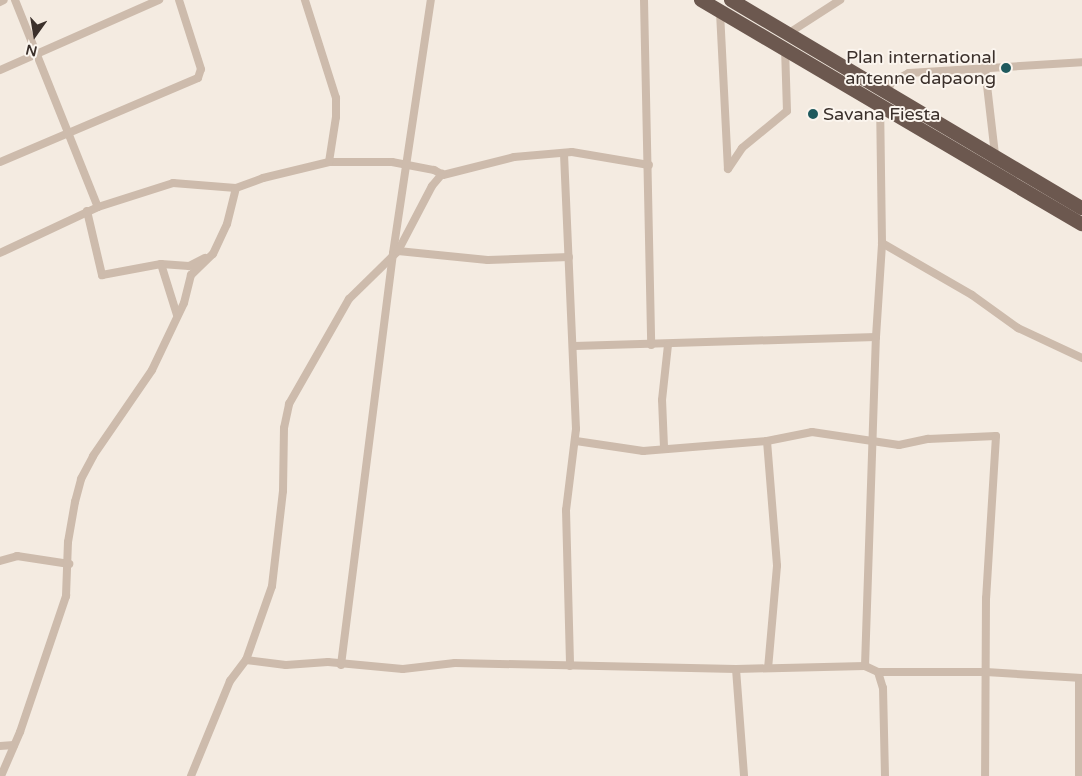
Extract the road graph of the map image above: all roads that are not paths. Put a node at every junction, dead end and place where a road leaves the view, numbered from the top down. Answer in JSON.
{"nodes":[{"id":1,"x":4,"y":0,"type":"edge"},
{"id":2,"x":15,"y":0,"type":"edge"},
{"id":3,"x":159,"y":0,"type":"edge"},
{"id":4,"x":179,"y":0,"type":"edge"},
{"id":5,"x":305,"y":0,"type":"edge"},
{"id":6,"x":431,"y":0,"type":"edge"},
{"id":7,"x":644,"y":0,"type":"edge"},
{"id":8,"x":701,"y":0,"type":"edge"},
{"id":9,"x":731,"y":0,"type":"edge"},
{"id":10,"x":840,"y":0,"type":"edge"},
{"id":11,"x":0,"y":2,"type":"edge"},
{"id":12,"x":720,"y":12,"type":"junction"},
{"id":13,"x":789,"y":33,"type":"junction"},
{"id":14,"x":785,"y":47,"type":"junction"},
{"id":15,"x":36,"y":54,"type":"junction"},
{"id":16,"x":1082,"y":62,"type":"edge"},
{"id":17,"x":985,"y":68,"type":"junction"},
{"id":18,"x":0,"y":70,"type":"edge"},
{"id":19,"x":883,"y":98,"type":"junction"},
{"id":20,"x":69,"y":133,"type":"junction"},
{"id":21,"x":564,"y":154,"type":"junction"},
{"id":22,"x":994,"y":155,"type":"junction"},
{"id":23,"x":0,"y":162,"type":"edge"},
{"id":24,"x":329,"y":162,"type":"junction"},
{"id":25,"x":649,"y":165,"type":"junction"},
{"id":26,"x":408,"y":166,"type":"junction"},
{"id":27,"x":442,"y":174,"type":"junction"},
{"id":28,"x":236,"y":188,"type":"junction"},
{"id":29,"x":98,"y":207,"type":"junction"},
{"id":30,"x":1082,"y":208,"type":"edge"},
{"id":31,"x":88,"y":211,"type":"junction"},
{"id":32,"x":1082,"y":224,"type":"edge"},
{"id":33,"x":882,"y":243,"type":"junction"},
{"id":34,"x":395,"y":252,"type":"junction"},
{"id":35,"x":0,"y":253,"type":"edge"},
{"id":36,"x":213,"y":254,"type":"junction"},
{"id":37,"x":569,"y":256,"type":"junction"},
{"id":38,"x":161,"y":264,"type":"junction"},
{"id":39,"x":177,"y":316,"type":"junction"},
{"id":40,"x":876,"y":337,"type":"junction"},
{"id":41,"x":651,"y":345,"type":"junction"},
{"id":42,"x":668,"y":345,"type":"junction"},
{"id":43,"x":574,"y":346,"type":"junction"},
{"id":44,"x":1082,"y":358,"type":"edge"},
{"id":45,"x":576,"y":441,"type":"dead end"},
{"id":46,"x":767,"y":441,"type":"junction"},
{"id":47,"x":872,"y":441,"type":"junction"},
{"id":48,"x":664,"y":447,"type":"junction"},
{"id":49,"x":0,"y":561,"type":"edge"},
{"id":50,"x":68,"y":564,"type":"junction"},
{"id":51,"x":246,"y":660,"type":"junction"},
{"id":52,"x":341,"y":665,"type":"junction"},
{"id":53,"x":570,"y":666,"type":"junction"},
{"id":54,"x":865,"y":666,"type":"junction"},
{"id":55,"x":768,"y":668,"type":"junction"},
{"id":56,"x":736,"y":669,"type":"junction"},
{"id":57,"x":878,"y":672,"type":"junction"},
{"id":58,"x":986,"y":672,"type":"junction"},
{"id":59,"x":1080,"y":678,"type":"edge"},
{"id":60,"x":14,"y":745,"type":"junction"},
{"id":61,"x":0,"y":746,"type":"edge"},
{"id":62,"x":1,"y":776,"type":"edge"},
{"id":63,"x":190,"y":776,"type":"edge"},
{"id":64,"x":744,"y":776,"type":"edge"},
{"id":65,"x":885,"y":776,"type":"edge"},
{"id":66,"x":985,"y":776,"type":"edge"},
{"id":67,"x":1080,"y":776,"type":"edge"}],
"edges":[{"from":1,"to":11,"type":"street"},
{"from":2,"to":15,"type":"street"},
{"from":3,"to":15,"type":"street"},
{"from":4,"to":20,"type":"street"},
{"from":5,"to":24,"type":"street"},
{"from":6,"to":26,"type":"street"},
{"from":7,"to":25,"type":"street"},
{"from":8,"to":12,"type":"highway"},
{"from":9,"to":13,"type":"highway"},
{"from":10,"to":13,"type":"street"},
{"from":12,"to":14,"type":"highway"},
{"from":12,"to":14,"type":"street"},
{"from":13,"to":19,"type":"highway"},
{"from":14,"to":19,"type":"highway"},
{"from":15,"to":18,"type":"street"},
{"from":15,"to":20,"type":"street"},
{"from":16,"to":17,"type":"street"},
{"from":17,"to":19,"type":"street"},
{"from":17,"to":22,"type":"street"},
{"from":19,"to":22,"type":"highway"},
{"from":19,"to":32,"type":"highway"},
{"from":19,"to":33,"type":"street"},
{"from":20,"to":23,"type":"street"},
{"from":20,"to":29,"type":"street"},
{"from":21,"to":25,"type":"street"},
{"from":21,"to":27,"type":"street"},
{"from":21,"to":37,"type":"street"},
{"from":22,"to":30,"type":"highway"},
{"from":24,"to":26,"type":"street"},
{"from":24,"to":28,"type":"street"},
{"from":25,"to":41,"type":"street"},
{"from":26,"to":27,"type":"street"},
{"from":26,"to":34,"type":"street"},
{"from":27,"to":34,"type":"street"},
{"from":28,"to":29,"type":"street"},
{"from":28,"to":36,"type":"street"},
{"from":29,"to":31,"type":"street"},
{"from":31,"to":35,"type":"street"},
{"from":31,"to":38,"type":"street"},
{"from":33,"to":40,"type":"street"},
{"from":33,"to":44,"type":"street"},
{"from":34,"to":37,"type":"street"},
{"from":34,"to":51,"type":"street"},
{"from":34,"to":52,"type":"street"},
{"from":36,"to":38,"type":"street"},
{"from":36,"to":39,"type":"street"},
{"from":37,"to":43,"type":"street"},
{"from":38,"to":39,"type":"street"},
{"from":39,"to":50,"type":"street"},
{"from":40,"to":42,"type":"street"},
{"from":40,"to":47,"type":"street"},
{"from":41,"to":42,"type":"street"},
{"from":41,"to":43,"type":"street"},
{"from":42,"to":48,"type":"street"},
{"from":43,"to":53,"type":"street"},
{"from":45,"to":48,"type":"street"},
{"from":46,"to":47,"type":"street"},
{"from":46,"to":48,"type":"street"},
{"from":46,"to":55,"type":"street"},
{"from":47,"to":54,"type":"street"},
{"from":47,"to":58,"type":"street"},
{"from":49,"to":50,"type":"street"},
{"from":50,"to":60,"type":"street"},
{"from":51,"to":52,"type":"street"},
{"from":51,"to":63,"type":"street"},
{"from":52,"to":53,"type":"street"},
{"from":53,"to":56,"type":"street"},
{"from":54,"to":55,"type":"street"},
{"from":54,"to":57,"type":"street"},
{"from":55,"to":56,"type":"street"},
{"from":56,"to":64,"type":"street"},
{"from":57,"to":58,"type":"street"},
{"from":57,"to":65,"type":"street"},
{"from":58,"to":59,"type":"street"},
{"from":58,"to":66,"type":"street"},
{"from":59,"to":67,"type":"street"},
{"from":60,"to":61,"type":"street"},
{"from":60,"to":62,"type":"street"}]}
